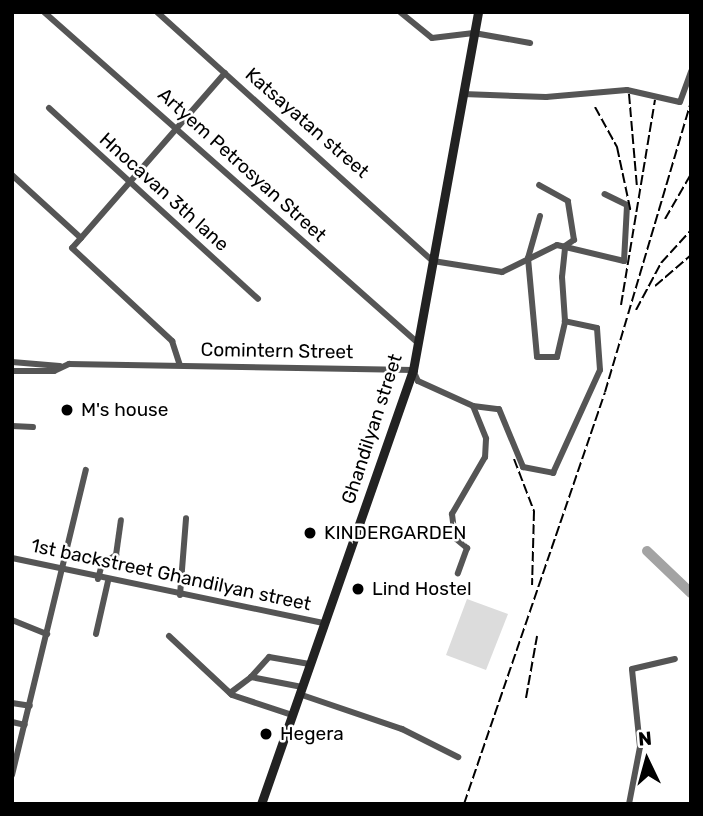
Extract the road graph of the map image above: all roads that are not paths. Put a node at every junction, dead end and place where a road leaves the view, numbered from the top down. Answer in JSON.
{"nodes":[{"id":1,"x":44,"y":12,"type":"edge"},
{"id":2,"x":157,"y":12,"type":"edge"},
{"id":3,"x":400,"y":12,"type":"edge"},
{"id":4,"x":478,"y":12,"type":"edge"},
{"id":5,"x":474,"y":33,"type":"junction"},
{"id":6,"x":530,"y":43,"type":"dead end"},
{"id":7,"x":691,"y":71,"type":"edge"},
{"id":8,"x":225,"y":74,"type":"junction"},
{"id":9,"x":463,"y":94,"type":"junction"},
{"id":10,"x":49,"y":108,"type":"dead end"},
{"id":11,"x":178,"y":129,"type":"junction"},
{"id":12,"x":12,"y":175,"type":"edge"},
{"id":13,"x":133,"y":184,"type":"junction"},
{"id":14,"x":539,"y":185,"type":"dead end"},
{"id":15,"x":604,"y":194,"type":"dead end"},
{"id":16,"x":540,"y":216,"type":"dead end"},
{"id":17,"x":81,"y":238,"type":"junction"},
{"id":18,"x":565,"y":246,"type":"junction"},
{"id":19,"x":528,"y":258,"type":"junction"},
{"id":20,"x":433,"y":261,"type":"junction"},
{"id":21,"x":258,"y":299,"type":"dead end"},
{"id":22,"x":565,"y":321,"type":"junction"},
{"id":23,"x":418,"y":343,"type":"junction"},
{"id":24,"x":12,"y":362,"type":"edge"},
{"id":25,"x":180,"y":365,"type":"junction"},
{"id":26,"x":60,"y":366,"type":"junction"},
{"id":27,"x":413,"y":370,"type":"junction"},
{"id":28,"x":12,"y":371,"type":"edge"},
{"id":29,"x":472,"y":407,"type":"junction"},
{"id":30,"x":12,"y":426,"type":"edge"},
{"id":31,"x":33,"y":426,"type":"dead end"},
{"id":32,"x":86,"y":470,"type":"dead end"},
{"id":33,"x":186,"y":519,"type":"dead end"},
{"id":34,"x":121,"y":520,"type":"dead end"},
{"id":35,"x":12,"y":558,"type":"edge"},
{"id":36,"x":62,"y":571,"type":"junction"},
{"id":37,"x":458,"y":573,"type":"dead end"},
{"id":38,"x":98,"y":579,"type":"junction"},
{"id":39,"x":108,"y":581,"type":"junction"},
{"id":40,"x":180,"y":595,"type":"junction"},
{"id":41,"x":12,"y":620,"type":"edge"},
{"id":42,"x":323,"y":623,"type":"junction"},
{"id":43,"x":47,"y":634,"type":"junction"},
{"id":44,"x":96,"y":634,"type":"dead end"},
{"id":45,"x":169,"y":636,"type":"dead end"},
{"id":46,"x":675,"y":659,"type":"dead end"},
{"id":47,"x":309,"y":664,"type":"junction"},
{"id":48,"x":251,"y":677,"type":"junction"},
{"id":49,"x":300,"y":690,"type":"junction"},
{"id":50,"x":230,"y":693,"type":"junction"},
{"id":51,"x":12,"y":703,"type":"edge"},
{"id":52,"x":30,"y":706,"type":"junction"},
{"id":53,"x":292,"y":715,"type":"junction"},
{"id":54,"x":12,"y":722,"type":"edge"},
{"id":55,"x":25,"y":725,"type":"junction"},
{"id":56,"x":458,"y":757,"type":"dead end"},
{"id":57,"x":12,"y":775,"type":"edge"},
{"id":58,"x":261,"y":804,"type":"edge"},
{"id":59,"x":629,"y":804,"type":"edge"}],
"edges":[{"from":1,"to":11,"type":"street","name":"Artyem Petrosyan Street"},
{"from":2,"to":8,"type":"street","name":"Katsayatan street"},
{"from":3,"to":5,"type":"street"},
{"from":4,"to":5,"type":"main road","name":"Ghandilyan street"},
{"from":5,"to":6,"type":"street"},
{"from":5,"to":9,"type":"main road","name":"Ghandilyan street"},
{"from":7,"to":9,"type":"street"},
{"from":8,"to":11,"type":"street"},
{"from":8,"to":20,"type":"street","name":"Katsayatan street"},
{"from":9,"to":20,"type":"main road","name":"Ghandilyan street"},
{"from":10,"to":13,"type":"street","name":"Hnocavan 3th lane"},
{"from":11,"to":13,"type":"street"},
{"from":11,"to":23,"type":"street","name":"Artyem Petrosyan Street"},
{"from":12,"to":17,"type":"street"},
{"from":13,"to":17,"type":"street"},
{"from":13,"to":21,"type":"street","name":"Hnocavan 3th lane"},
{"from":14,"to":18,"type":"street"},
{"from":15,"to":18,"type":"street"},
{"from":16,"to":19,"type":"street"},
{"from":17,"to":25,"type":"street"},
{"from":18,"to":19,"type":"street"},
{"from":18,"to":22,"type":"street"},
{"from":19,"to":20,"type":"street"},
{"from":19,"to":22,"type":"street"},
{"from":20,"to":23,"type":"main road","name":"Ghandilyan street"},
{"from":22,"to":29,"type":"street"},
{"from":23,"to":27,"type":"main road","name":"Ghandilyan street"},
{"from":24,"to":26,"type":"street"},
{"from":25,"to":26,"type":"street","name":"Comintern Street"},
{"from":25,"to":27,"type":"street","name":"Comintern Street"},
{"from":26,"to":28,"type":"street","name":"Comintern Street"},
{"from":27,"to":29,"type":"street"},
{"from":27,"to":42,"type":"main road","name":"Ghandilyan street"},
{"from":29,"to":37,"type":"street"},
{"from":30,"to":31,"type":"street"},
{"from":32,"to":36,"type":"street"},
{"from":33,"to":40,"type":"street"},
{"from":34,"to":38,"type":"street"},
{"from":35,"to":36,"type":"street","name":"1st backstreet Ghandilyan street"},
{"from":36,"to":38,"type":"street","name":"1st backstreet Ghandilyan street"},
{"from":36,"to":43,"type":"street"},
{"from":38,"to":39,"type":"street","name":"1st backstreet Ghandilyan street"},
{"from":39,"to":40,"type":"street","name":"1st backstreet Ghandilyan street"},
{"from":39,"to":44,"type":"street"},
{"from":40,"to":42,"type":"street","name":"1st backstreet Ghandilyan street"},
{"from":41,"to":43,"type":"street"},
{"from":42,"to":47,"type":"main road","name":"Ghandilyan street"},
{"from":43,"to":52,"type":"street"},
{"from":45,"to":50,"type":"street"},
{"from":46,"to":59,"type":"street"},
{"from":47,"to":48,"type":"street"},
{"from":47,"to":49,"type":"main road","name":"Ghandilyan street"},
{"from":48,"to":49,"type":"street"},
{"from":48,"to":50,"type":"street"},
{"from":49,"to":53,"type":"main road","name":"Ghandilyan street"},
{"from":49,"to":56,"type":"street"},
{"from":50,"to":53,"type":"street"},
{"from":51,"to":52,"type":"street"},
{"from":52,"to":55,"type":"street"},
{"from":53,"to":58,"type":"main road","name":"Ghandilyan street"},
{"from":54,"to":55,"type":"street"},
{"from":55,"to":57,"type":"street"}]}
